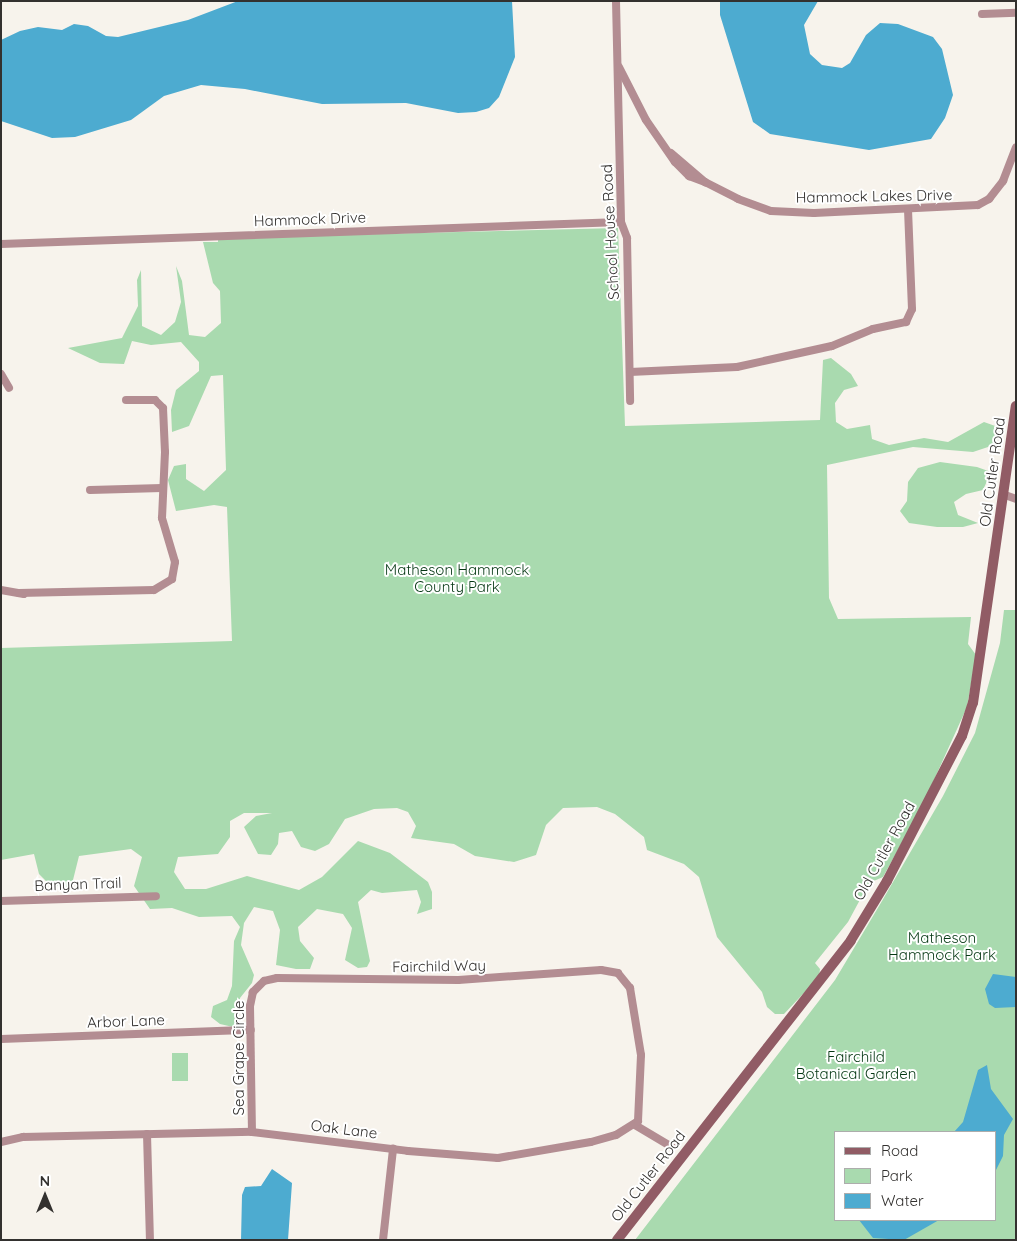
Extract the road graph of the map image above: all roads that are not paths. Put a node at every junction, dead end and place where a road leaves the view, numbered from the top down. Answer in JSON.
{"nodes":[{"id":1,"x":616,"y":1,"type":"edge"},
{"id":2,"x":1016,"y":13,"type":"edge"},
{"id":3,"x":982,"y":14,"type":"dead end"},
{"id":4,"x":618,"y":66,"type":"junction"},
{"id":5,"x":1016,"y":147,"type":"edge"},
{"id":6,"x":908,"y":210,"type":"junction"},
{"id":7,"x":621,"y":222,"type":"junction"},
{"id":8,"x":1,"y":244,"type":"edge"},
{"id":9,"x":630,"y":372,"type":"junction"},
{"id":10,"x":1,"y":374,"type":"edge"},
{"id":11,"x":9,"y":388,"type":"dead end"},
{"id":12,"x":126,"y":400,"type":"dead end"},
{"id":13,"x":630,"y":401,"type":"dead end"},
{"id":14,"x":1016,"y":406,"type":"edge"},
{"id":15,"x":162,"y":488,"type":"junction"},
{"id":16,"x":90,"y":490,"type":"dead end"},
{"id":17,"x":1016,"y":493,"type":"edge"},
{"id":18,"x":1004,"y":495,"type":"junction"},
{"id":19,"x":1016,"y":499,"type":"edge"},
{"id":20,"x":1,"y":590,"type":"edge"},
{"id":21,"x":156,"y":896,"type":"dead end"},
{"id":22,"x":1,"y":901,"type":"edge"},
{"id":23,"x":258,"y":985,"type":"joint"},
{"id":24,"x":251,"y":1030,"type":"junction"},
{"id":25,"x":1,"y":1039,"type":"edge"},
{"id":26,"x":635,"y":1125,"type":"junction"},
{"id":27,"x":252,"y":1132,"type":"junction"},
{"id":28,"x":147,"y":1134,"type":"junction"},
{"id":29,"x":1,"y":1142,"type":"edge"},
{"id":30,"x":672,"y":1147,"type":"dead end"},
{"id":31,"x":393,"y":1149,"type":"junction"},
{"id":32,"x":150,"y":1240,"type":"edge"},
{"id":33,"x":383,"y":1240,"type":"edge"},
{"id":34,"x":617,"y":1240,"type":"edge"}],
"edges":[{"from":1,"to":4,"type":"street","name":"School House Road"},
{"from":2,"to":3,"type":"street"},
{"from":4,"to":6,"type":"street","name":"Hammock Lakes Drive"},
{"from":4,"to":7,"type":"street","name":"School House Road"},
{"from":5,"to":6,"type":"street","name":"Hammock Lakes Drive"},
{"from":6,"to":9,"type":"street"},
{"from":7,"to":8,"type":"street","name":"Hammock Drive"},
{"from":7,"to":9,"type":"street","name":"School House Road"},
{"from":9,"to":13,"type":"street","name":"School House Road"},
{"from":10,"to":11,"type":"street"},
{"from":12,"to":15,"type":"street"},
{"from":14,"to":18,"type":"main road","name":"Old Cutler Road"},
{"from":15,"to":16,"type":"street"},
{"from":15,"to":20,"type":"street"},
{"from":17,"to":18,"type":"street"},
{"from":18,"to":19,"type":"street"},
{"from":18,"to":34,"type":"main road","name":"Old Cutler Road"},
{"from":21,"to":22,"type":"street","name":"Banyan Trail"},
{"from":23,"to":24,"type":"street","name":"Sea Grape Circle"},
{"from":23,"to":26,"type":"street","name":"Fairchild Way"},
{"from":24,"to":25,"type":"street","name":"Arbor Lane"},
{"from":24,"to":27,"type":"street","name":"Sea Grape Circle"},
{"from":26,"to":30,"type":"street"},
{"from":26,"to":31,"type":"street","name":"Oak Lane"},
{"from":27,"to":28,"type":"street","name":"Oak Lane"},
{"from":27,"to":31,"type":"street","name":"Oak Lane"},
{"from":28,"to":29,"type":"street","name":"Oak Lane"},
{"from":28,"to":32,"type":"street"},
{"from":31,"to":33,"type":"street"}]}
